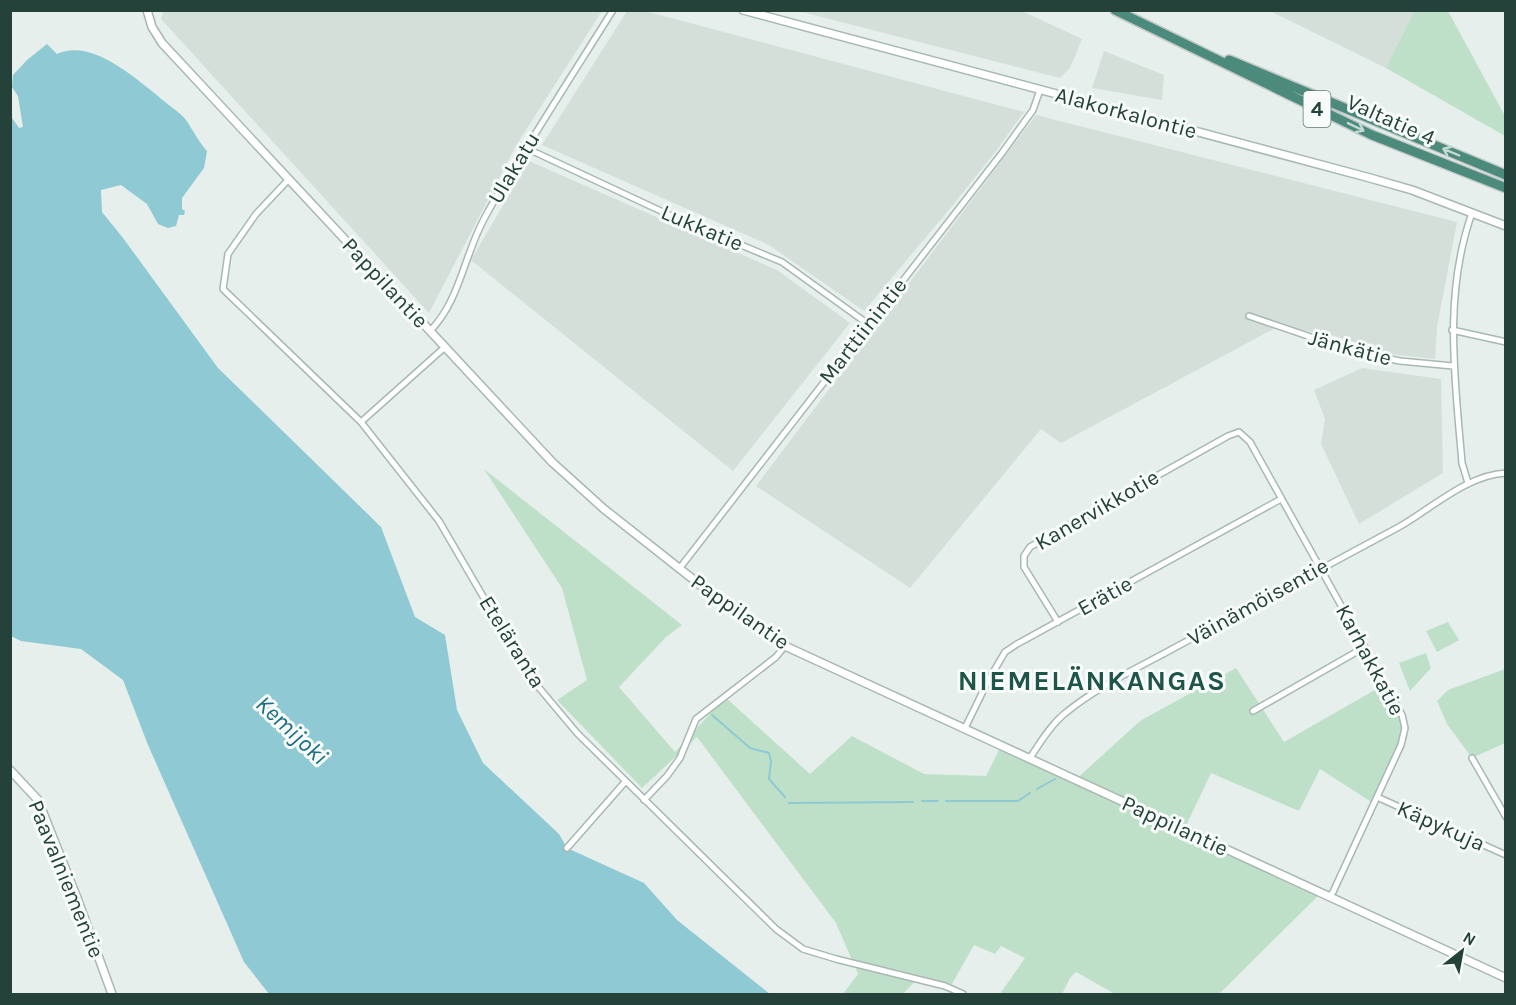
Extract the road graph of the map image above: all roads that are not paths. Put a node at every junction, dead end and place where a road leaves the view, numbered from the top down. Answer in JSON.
{"nodes":[{"id":1,"x":147,"y":10,"type":"edge"},
{"id":2,"x":613,"y":10,"type":"edge"},
{"id":3,"x":743,"y":10,"type":"edge"},
{"id":4,"x":1115,"y":10,"type":"edge"},
{"id":5,"x":1133,"y":20,"type":"junction"},
{"id":6,"x":1040,"y":90,"type":"junction"},
{"id":7,"x":526,"y":148,"type":"junction"},
{"id":8,"x":1506,"y":175,"type":"edge"},
{"id":9,"x":289,"y":179,"type":"junction"},
{"id":10,"x":1506,"y":188,"type":"edge"},
{"id":11,"x":1472,"y":213,"type":"junction"},
{"id":12,"x":1506,"y":226,"type":"edge"},
{"id":13,"x":1249,"y":316,"type":"dead end"},
{"id":14,"x":868,"y":324,"type":"junction"},
{"id":15,"x":1452,"y":330,"type":"junction"},
{"id":16,"x":430,"y":331,"type":"junction"},
{"id":17,"x":1506,"y":342,"type":"edge"},
{"id":18,"x":445,"y":347,"type":"junction"},
{"id":19,"x":1454,"y":366,"type":"junction"},
{"id":20,"x":361,"y":422,"type":"junction"},
{"id":21,"x":1239,"y":432,"type":"joint"},
{"id":22,"x":1506,"y":473,"type":"edge"},
{"id":23,"x":1468,"y":483,"type":"junction"},
{"id":24,"x":1281,"y":500,"type":"junction"},
{"id":25,"x":1321,"y":568,"type":"junction"},
{"id":26,"x":679,"y":569,"type":"junction"},
{"id":27,"x":1058,"y":622,"type":"junction"},
{"id":28,"x":785,"y":646,"type":"junction"},
{"id":29,"x":1365,"y":647,"type":"junction"},
{"id":30,"x":1253,"y":711,"type":"dead end"},
{"id":31,"x":965,"y":728,"type":"junction"},
{"id":32,"x":1030,"y":758,"type":"junction"},
{"id":33,"x":1472,"y":758,"type":"dead end"},
{"id":34,"x":10,"y":770,"type":"edge"},
{"id":35,"x":625,"y":782,"type":"junction"},
{"id":36,"x":1377,"y":797,"type":"junction"},
{"id":37,"x":644,"y":800,"type":"junction"},
{"id":38,"x":1506,"y":817,"type":"edge"},
{"id":39,"x":567,"y":848,"type":"dead end"},
{"id":40,"x":1506,"y":855,"type":"edge"},
{"id":41,"x":1329,"y":897,"type":"junction"},
{"id":42,"x":1506,"y":978,"type":"edge"},
{"id":43,"x":112,"y":994,"type":"edge"},
{"id":44,"x":963,"y":994,"type":"edge"}],
"edges":[{"from":1,"to":9,"type":"street","name":"Pappilantie"},
{"from":2,"to":7,"type":"street","name":"Ulakatu"},
{"from":3,"to":6,"type":"street","name":"Alakorkalontie"},
{"from":4,"to":5,"type":"highway","name":"Valtatie 4","number":"4"},
{"from":8,"to":5,"type":"highway","name":"Valtatie 4","number":"4","one_way":true},
{"from":5,"to":10,"type":"highway","name":"Valtatie 4","number":"4","one_way":true},
{"from":6,"to":11,"type":"street","name":"Alakorkalontie"},
{"from":6,"to":14,"type":"street","name":"Marttiinintie"},
{"from":7,"to":14,"type":"street","name":"Lukkatie"},
{"from":7,"to":16,"type":"street","name":"Ulakatu"},
{"from":9,"to":16,"type":"street","name":"Pappilantie"},
{"from":9,"to":20,"type":"street","name":"Eteläranta"},
{"from":11,"to":12,"type":"street","name":"Alakorkalontie"},
{"from":11,"to":15,"type":"street"},
{"from":13,"to":19,"type":"street","name":"Jänkätie"},
{"from":14,"to":26,"type":"street","name":"Marttiinintie"},
{"from":15,"to":17,"type":"street"},
{"from":15,"to":19,"type":"street"},
{"from":16,"to":18,"type":"street","name":"Pappilantie"},
{"from":18,"to":20,"type":"street"},
{"from":18,"to":26,"type":"street","name":"Pappilantie"},
{"from":19,"to":23,"type":"street"},
{"from":20,"to":35,"type":"street","name":"Eteläranta"},
{"from":21,"to":24,"type":"street","name":"Karhakkatie"},
{"from":21,"to":27,"type":"street","name":"Kanervikkotie"},
{"from":22,"to":23,"type":"street","name":"Väinämöisentie"},
{"from":23,"to":25,"type":"street","name":"Väinämöisentie"},
{"from":24,"to":25,"type":"street","name":"Karhakkatie"},
{"from":24,"to":27,"type":"street","name":"Erätie"},
{"from":25,"to":29,"type":"street","name":"Karhakkatie"},
{"from":25,"to":32,"type":"street","name":"Väinämöisentie"},
{"from":26,"to":28,"type":"street","name":"Pappilantie"},
{"from":27,"to":31,"type":"street","name":"Erätie"},
{"from":28,"to":31,"type":"street","name":"Pappilantie"},
{"from":28,"to":37,"type":"street"},
{"from":29,"to":30,"type":"street"},
{"from":29,"to":36,"type":"street","name":"Karhakkatie"},
{"from":31,"to":32,"type":"street","name":"Pappilantie"},
{"from":32,"to":41,"type":"street","name":"Pappilantie"},
{"from":33,"to":38,"type":"street"},
{"from":34,"to":43,"type":"street","name":"Paavalniementie"},
{"from":35,"to":37,"type":"street","name":"Eteläranta"},
{"from":35,"to":39,"type":"street"},
{"from":36,"to":40,"type":"street","name":"Käpykuja"},
{"from":36,"to":41,"type":"street","name":"Karhakkatie"},
{"from":37,"to":44,"type":"street","name":"Eteläranta"},
{"from":41,"to":42,"type":"street","name":"Pappilantie"}]}
